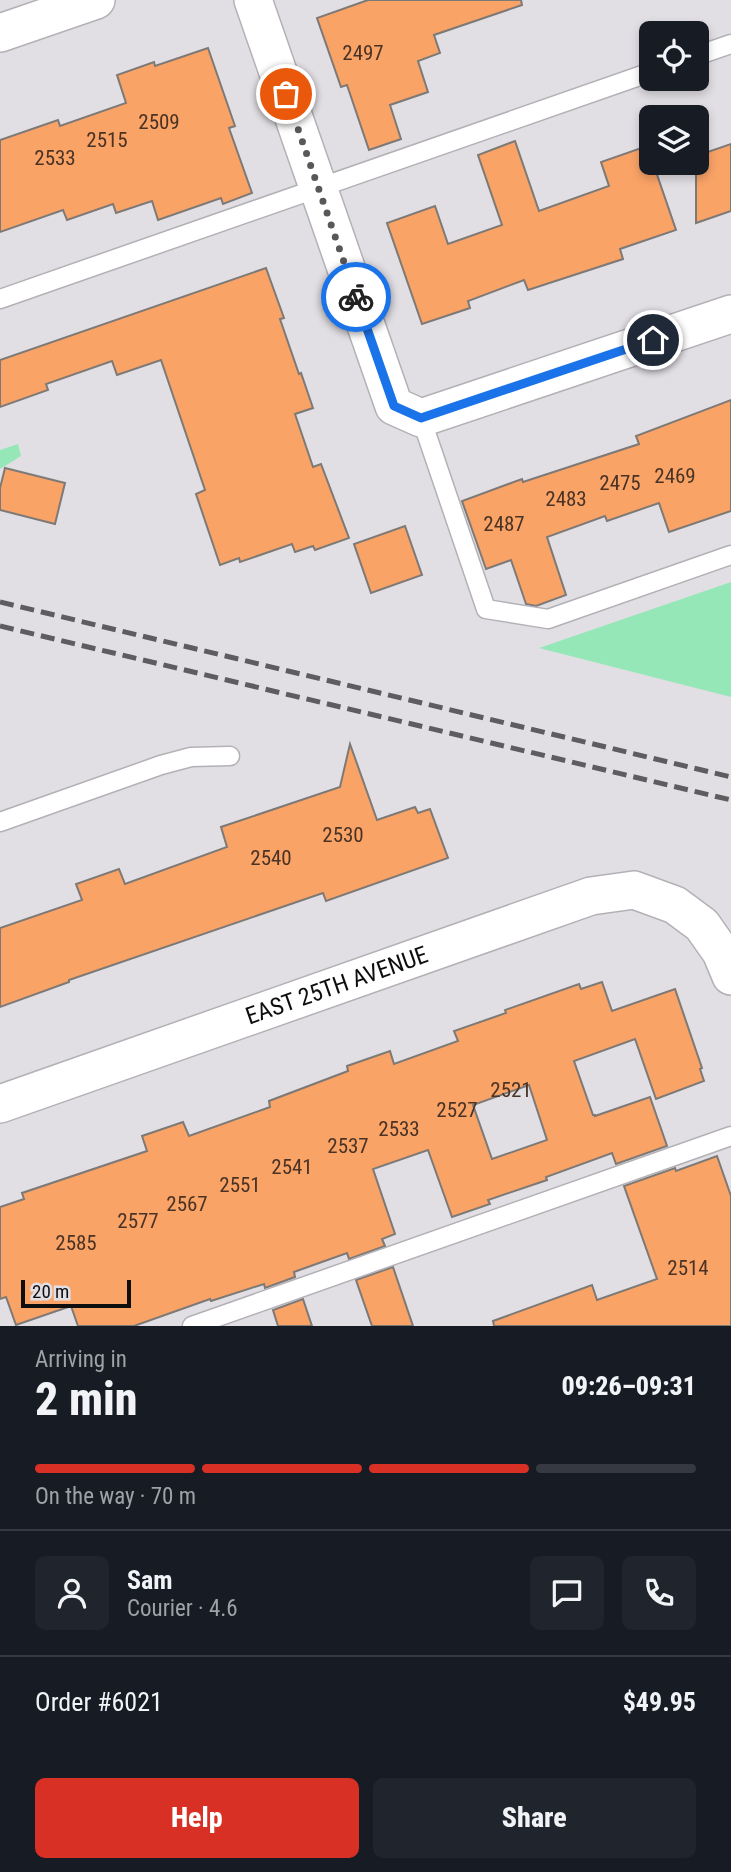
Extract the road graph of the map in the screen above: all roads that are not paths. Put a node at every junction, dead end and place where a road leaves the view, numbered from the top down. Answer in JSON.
{"nodes":[{"id":1,"x":96,"y":0,"type":"edge"},
{"id":2,"x":254,"y":0,"type":"edge"},
{"id":3,"x":0,"y":33,"type":"edge"},
{"id":4,"x":731,"y":44,"type":"edge"},
{"id":5,"x":709,"y":52,"type":"edge"},
{"id":6,"x":639,"y":76,"type":"edge"},
{"id":7,"x":318,"y":188,"type":"junction"},
{"id":8,"x":0,"y":299,"type":"edge"},
{"id":9,"x":731,"y":313,"type":"edge"},
{"id":10,"x":408,"y":412,"type":"junction"},
{"id":11,"x":731,"y":555,"type":"edge"},
{"id":12,"x":230,"y":756,"type":"dead end"},
{"id":13,"x":0,"y":822,"type":"edge"},
{"id":14,"x":731,"y":976,"type":"edge"},
{"id":15,"x":0,"y":1104,"type":"edge"},
{"id":16,"x":731,"y":1136,"type":"edge"},
{"id":17,"x":192,"y":1326,"type":"edge"}],
"edges":[{"from":1,"to":3,"type":"street"},
{"from":2,"to":7,"type":"street"},
{"from":4,"to":5,"type":"lane"},
{"from":6,"to":7,"type":"lane"},
{"from":7,"to":8,"type":"lane"},
{"from":7,"to":10,"type":"street"},
{"from":9,"to":10,"type":"street"},
{"from":10,"to":11,"type":"lane"},
{"from":12,"to":13,"type":"lane"},
{"from":14,"to":15,"type":"street","name":"EAST 25TH AVENUE"},
{"from":16,"to":17,"type":"lane"}]}
